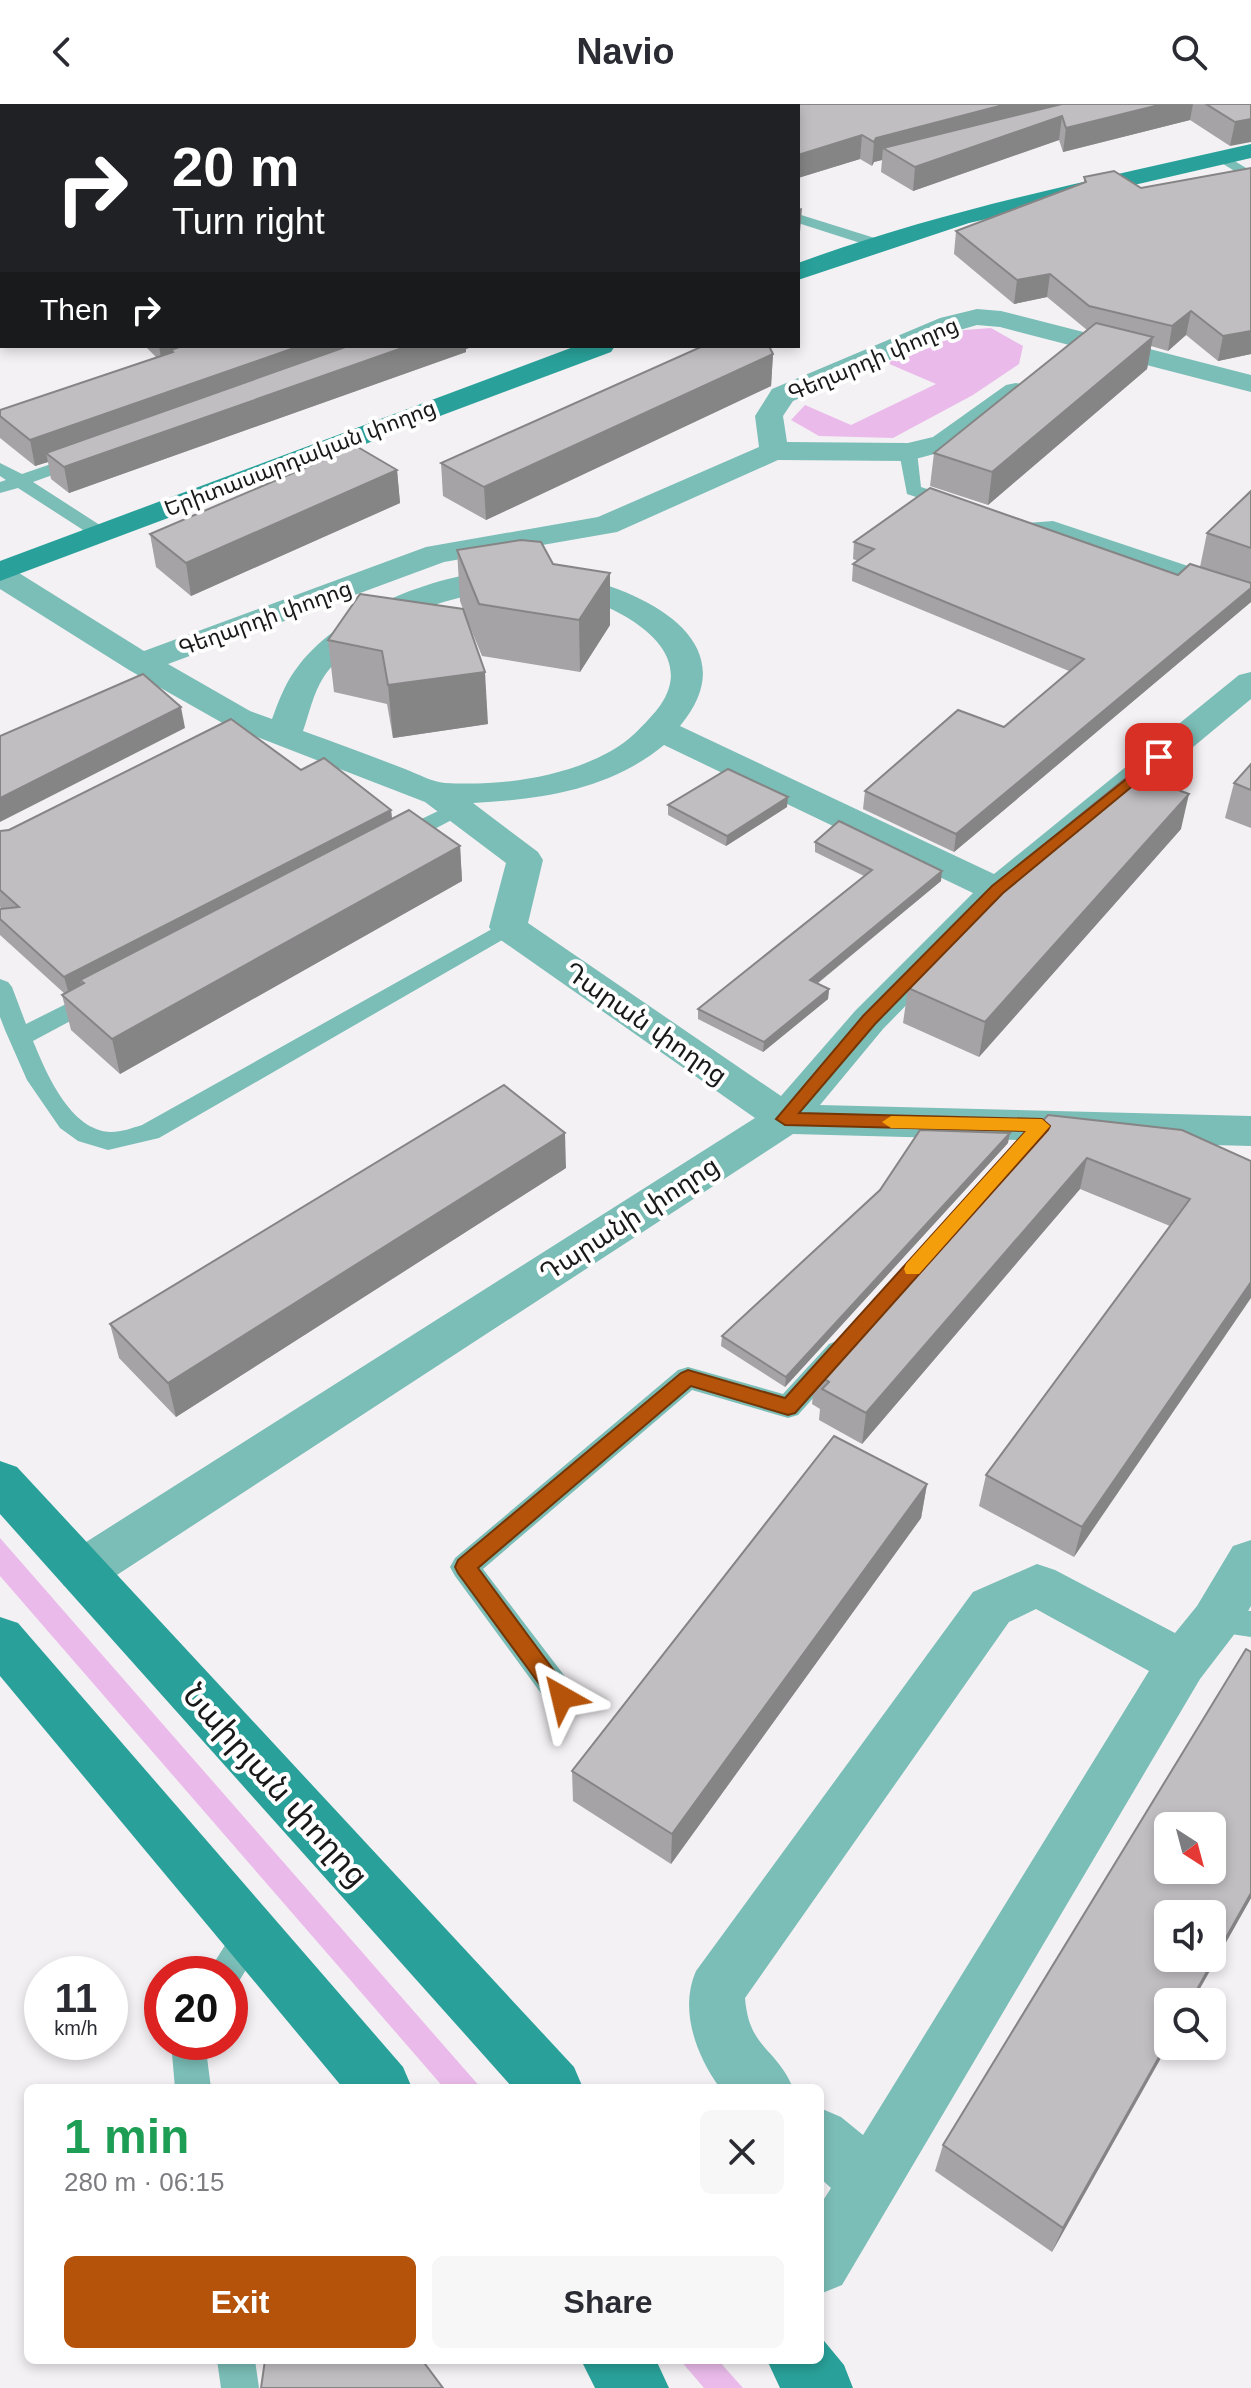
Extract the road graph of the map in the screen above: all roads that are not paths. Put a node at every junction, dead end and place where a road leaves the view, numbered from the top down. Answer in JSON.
{"nodes":[{"id":1,"x":1251,"y":151,"type":"edge"},
{"id":2,"x":1220,"y":156,"type":"junction"},
{"id":3,"x":1251,"y":177,"type":"edge"},
{"id":4,"x":800,"y":219,"type":"edge"},
{"id":5,"x":876,"y":243,"type":"junction"},
{"id":6,"x":800,"y":271,"type":"edge"},
{"id":7,"x":1086,"y":341,"type":"junction"},
{"id":8,"x":596,"y":348,"type":"edge"},
{"id":9,"x":1060,"y":360,"type":"edge"},
{"id":10,"x":1034,"y":378,"type":"edge"},
{"id":11,"x":1251,"y":384,"type":"edge"},
{"id":12,"x":106,"y":450,"type":"edge"},
{"id":13,"x":774,"y":451,"type":"junction"},
{"id":14,"x":908,"y":452,"type":"junction"},
{"id":15,"x":0,"y":468,"type":"edge"},
{"id":16,"x":19,"y":481,"type":"junction"},
{"id":17,"x":0,"y":488,"type":"edge"},
{"id":18,"x":100,"y":533,"type":"junction"},
{"id":19,"x":0,"y":574,"type":"edge"},
{"id":20,"x":1251,"y":593,"type":"edge"},
{"id":21,"x":141,"y":663,"type":"junction"},
{"id":22,"x":1251,"y":682,"type":"edge"},
{"id":23,"x":661,"y":730,"type":"junction"},
{"id":24,"x":284,"y":734,"type":"junction"},
{"id":25,"x":448,"y":801,"type":"junction"},
{"id":26,"x":373,"y":853,"type":"edge"},
{"id":27,"x":998,"y":890,"type":"junction"},
{"id":28,"x":508,"y":927,"type":"junction"},
{"id":29,"x":119,"y":985,"type":"edge"},
{"id":30,"x":0,"y":987,"type":"edge"},
{"id":31,"x":21,"y":1037,"type":"junction"},
{"id":32,"x":785,"y":1119,"type":"junction"},
{"id":33,"x":1251,"y":1131,"type":"edge"},
{"id":34,"x":852,"y":1337,"type":"edge"},
{"id":35,"x":0,"y":1481,"type":"edge"},
{"id":36,"x":1251,"y":1561,"type":"edge"},
{"id":37,"x":82,"y":1571,"type":"junction"},
{"id":38,"x":1216,"y":1636,"type":"edge"},
{"id":39,"x":0,"y":1639,"type":"edge"},
{"id":40,"x":562,"y":1697,"type":"dead end"},
{"id":41,"x":237,"y":1954,"type":"edge"},
{"id":42,"x":190,"y":2060,"type":"edge"},
{"id":43,"x":193,"y":2084,"type":"edge"},
{"id":44,"x":378,"y":2084,"type":"edge"},
{"id":45,"x":549,"y":2084,"type":"edge"},
{"id":46,"x":758,"y":2084,"type":"edge"},
{"id":47,"x":824,"y":2142,"type":"edge"},
{"id":48,"x":870,"y":2182,"type":"junction"},
{"id":49,"x":824,"y":2257,"type":"edge"},
{"id":50,"x":237,"y":2364,"type":"edge"},
{"id":51,"x":616,"y":2364,"type":"edge"},
{"id":52,"x":802,"y":2364,"type":"edge"},
{"id":53,"x":240,"y":2388,"type":"edge"},
{"id":54,"x":637,"y":2388,"type":"edge"},
{"id":55,"x":821,"y":2388,"type":"edge"}],
"edges":[{"from":1,"to":2,"type":"street"},
{"from":2,"to":3,"type":"lane"},
{"from":2,"to":5,"type":"street"},
{"from":4,"to":5,"type":"lane"},
{"from":5,"to":6,"type":"street"},
{"from":7,"to":9,"type":"street"},
{"from":7,"to":11,"type":"street","name":"Գեղարդի փողոց"},
{"from":7,"to":13,"type":"street","name":"Գեղարդի փողոց"},
{"from":8,"to":18,"type":"street","name":"Երիտասարդական փողոց"},
{"from":10,"to":14,"type":"street"},
{"from":12,"to":16,"type":"lane"},
{"from":13,"to":14,"type":"street"},
{"from":13,"to":21,"type":"street","name":"Գեղարդի փողոց"},
{"from":14,"to":20,"type":"lane"},
{"from":15,"to":16,"type":"lane"},
{"from":16,"to":17,"type":"lane"},
{"from":16,"to":18,"type":"lane"},
{"from":18,"to":19,"type":"street","name":"Երիտասարդական փողոց"},
{"from":19,"to":21,"type":"street"},
{"from":21,"to":24,"type":"street"},
{"from":22,"to":27,"type":"street","name":"Դարանի փողոց"},
{"from":23,"to":24,"type":"street"},
{"from":23,"to":25,"type":"street"},
{"from":23,"to":27,"type":"street"},
{"from":24,"to":25,"type":"street"},
{"from":25,"to":26,"type":"lane"},
{"from":25,"to":28,"type":"street"},
{"from":27,"to":32,"type":"street","name":"Դարանի փողոց"},
{"from":28,"to":31,"type":"lane"},
{"from":28,"to":32,"type":"street","name":"Դարան փողոց"},
{"from":29,"to":31,"type":"lane"},
{"from":30,"to":31,"type":"lane"},
{"from":32,"to":33,"type":"street"},
{"from":32,"to":37,"type":"street","name":"Դարանի փողոց"},
{"from":34,"to":40,"type":"lane"},
{"from":35,"to":37,"type":"street","name":"Նաիրյան փողոց"},
{"from":36,"to":38,"type":"street"},
{"from":37,"to":45,"type":"street","name":"Նաիրյան փողոց"},
{"from":38,"to":46,"type":"street"},
{"from":38,"to":48,"type":"street"},
{"from":39,"to":41,"type":"street"},
{"from":41,"to":44,"type":"street"},
{"from":42,"to":43,"type":"lane"},
{"from":47,"to":48,"type":"street"},
{"from":48,"to":49,"type":"street"},
{"from":50,"to":53,"type":"lane"},
{"from":51,"to":54,"type":"street"},
{"from":52,"to":55,"type":"street"}]}
